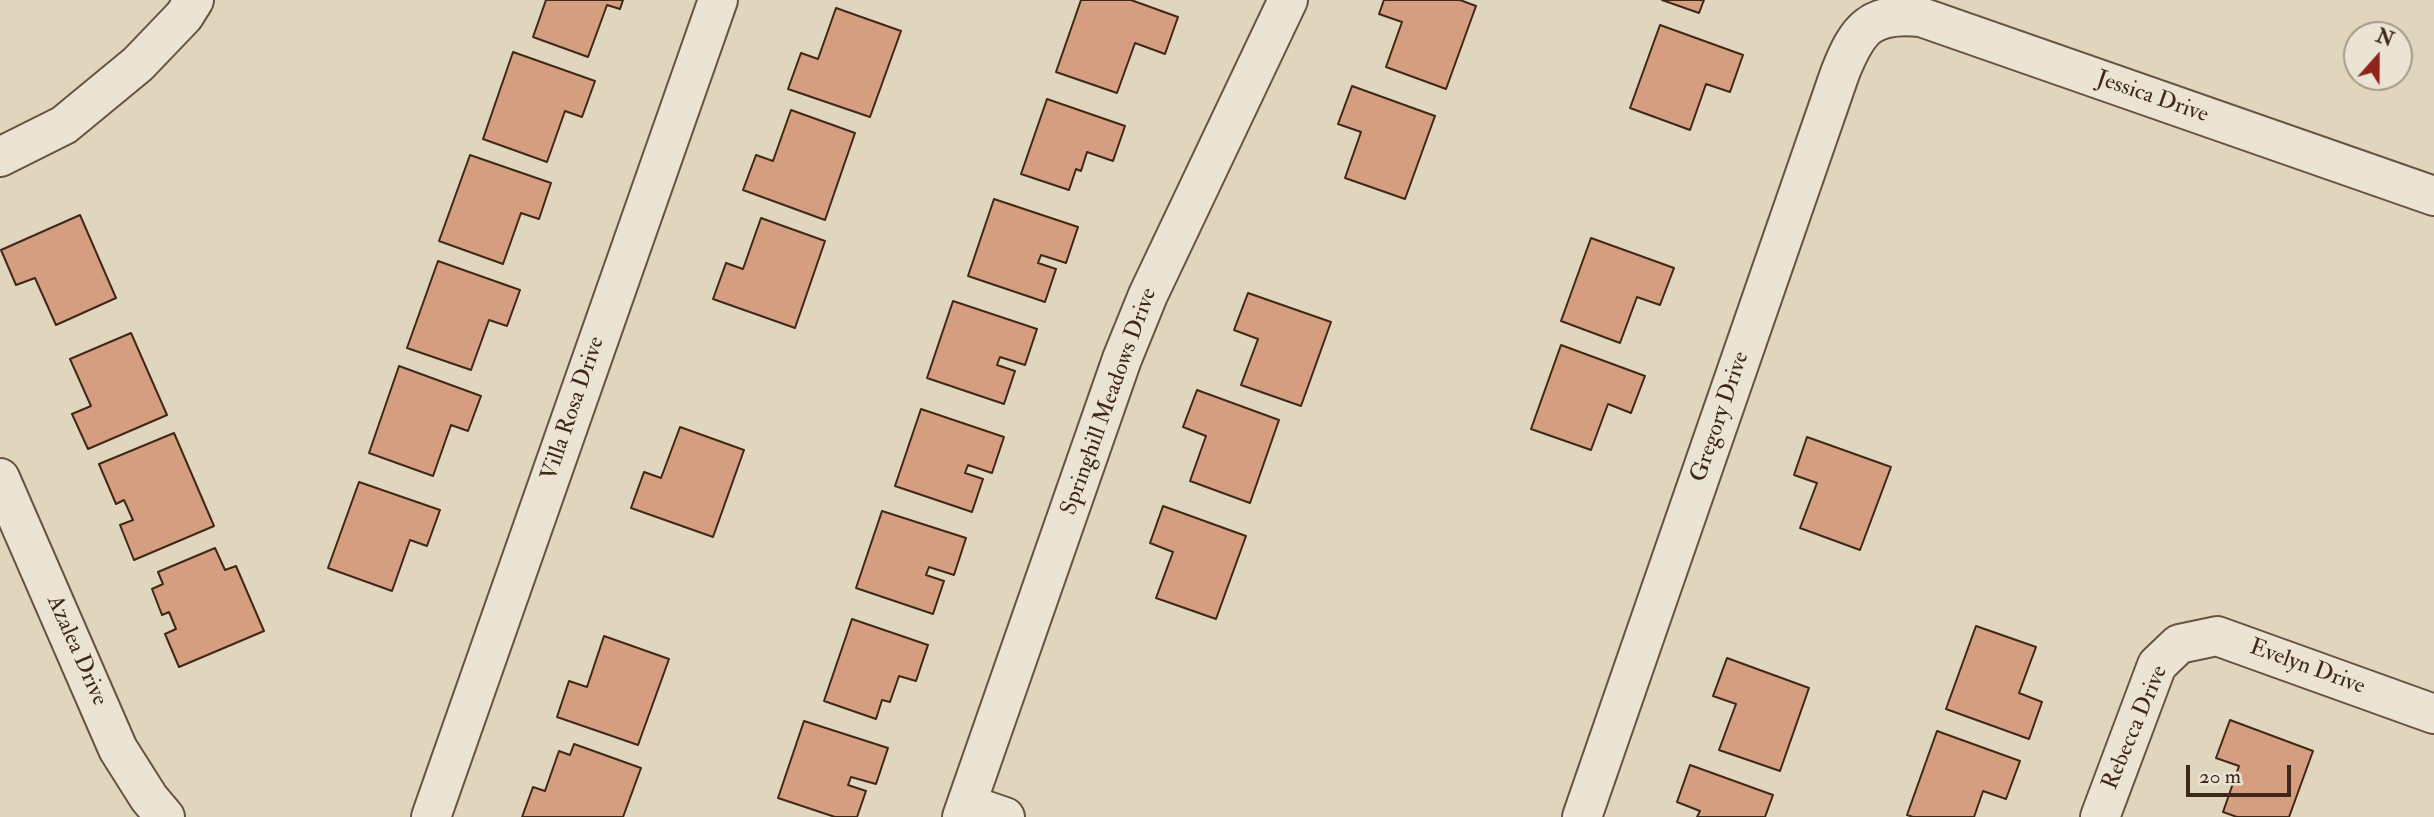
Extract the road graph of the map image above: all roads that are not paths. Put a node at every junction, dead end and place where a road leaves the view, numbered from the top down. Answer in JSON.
{"nodes":[{"id":1,"x":194,"y":0,"type":"edge"},
{"id":2,"x":718,"y":0,"type":"edge"},
{"id":3,"x":1288,"y":0,"type":"edge"},
{"id":4,"x":1869,"y":23,"type":"joint"},
{"id":5,"x":0,"y":157,"type":"edge"},
{"id":6,"x":2434,"y":196,"type":"edge"},
{"id":7,"x":0,"y":478,"type":"edge"},
{"id":8,"x":2179,"y":644,"type":"joint"},
{"id":9,"x":2434,"y":714,"type":"edge"},
{"id":10,"x":964,"y":810,"type":"edge"},
{"id":11,"x":165,"y":817,"type":"edge"},
{"id":12,"x":431,"y":817,"type":"edge"},
{"id":13,"x":1005,"y":817,"type":"edge"},
{"id":14,"x":1582,"y":817,"type":"edge"},
{"id":15,"x":2099,"y":817,"type":"edge"}],
"edges":[{"from":1,"to":5,"type":"street"},
{"from":2,"to":12,"type":"street","name":"Villa Rosa Drive"},
{"from":3,"to":10,"type":"street","name":"Springhill Meadows Drive"},
{"from":4,"to":6,"type":"street","name":"Jessica Drive"},
{"from":4,"to":14,"type":"street","name":"Gregory Drive"},
{"from":7,"to":11,"type":"street","name":"Azalea Drive"},
{"from":8,"to":9,"type":"street","name":"Evelyn Drive"},
{"from":8,"to":15,"type":"street","name":"Rebecca Drive"},
{"from":10,"to":13,"type":"street"}]}
